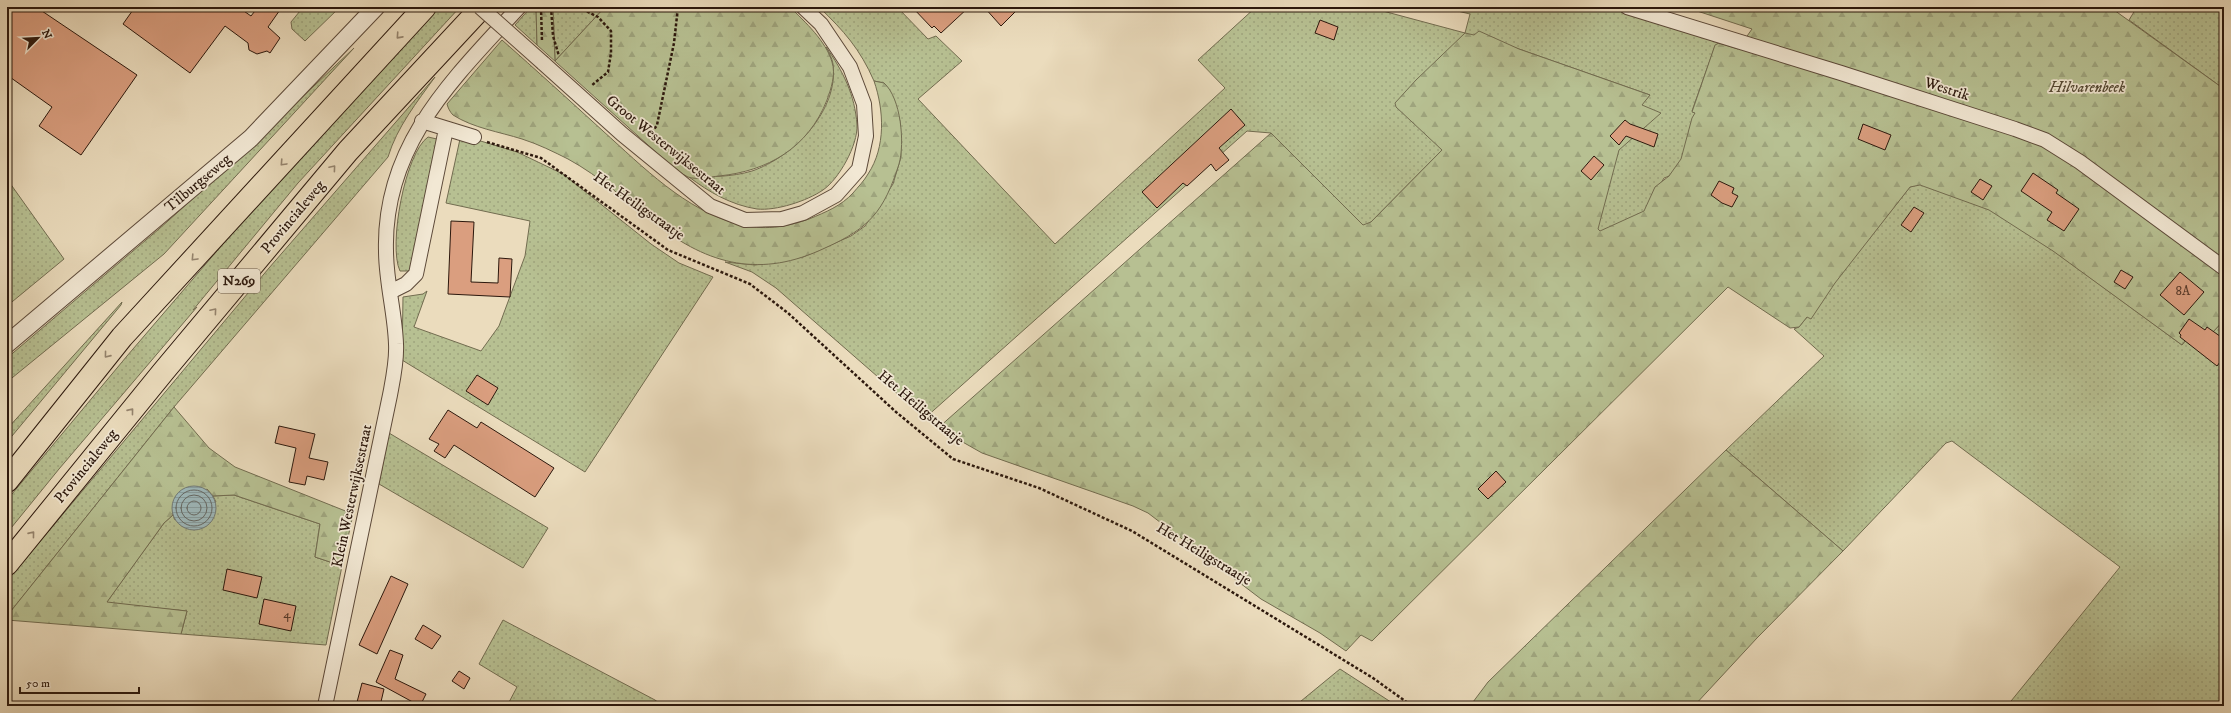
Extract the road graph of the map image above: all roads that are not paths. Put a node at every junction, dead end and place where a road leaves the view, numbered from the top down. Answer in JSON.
{"nodes":[{"id":1,"x":376,"y":7,"type":"edge"},
{"id":2,"x":425,"y":7,"type":"edge"},
{"id":3,"x":481,"y":7,"type":"edge"},
{"id":4,"x":519,"y":7,"type":"edge"},
{"id":5,"x":803,"y":7,"type":"edge"},
{"id":6,"x":1627,"y":7,"type":"edge"},
{"id":7,"x":422,"y":121,"type":"junction"},
{"id":8,"x":446,"y":129,"type":"junction"},
{"id":9,"x":474,"y":138,"type":"road end"},
{"id":10,"x":2224,"y":268,"type":"edge"},
{"id":11,"x":390,"y":292,"type":"junction"},
{"id":12,"x":7,"y":344,"type":"edge"},
{"id":13,"x":7,"y":481,"type":"edge"},
{"id":14,"x":7,"y":564,"type":"edge"},
{"id":15,"x":325,"y":706,"type":"edge"}],
"edges":[{"from":1,"to":12,"type":"street","name":"Tilburgseweg"},
{"from":2,"to":13,"type":"highway","one_way":true},
{"from":3,"to":5,"type":"street","name":"Groot Westerwijksestraat","bridge":true},
{"from":14,"to":3,"type":"highway","name":"Provincialeweg","number":"N269","one_way":true},
{"from":4,"to":7,"type":"street","name":"Klein Westerwijksestraat"},
{"from":6,"to":10,"type":"street","name":"Westrik"},
{"from":7,"to":8,"type":"street"},
{"from":7,"to":11,"type":"street","name":"Klein Westerwijksestraat"},
{"from":8,"to":9,"type":"street"},
{"from":8,"to":11,"type":"street"},
{"from":11,"to":15,"type":"street","name":"Klein Westerwijksestraat"}]}
